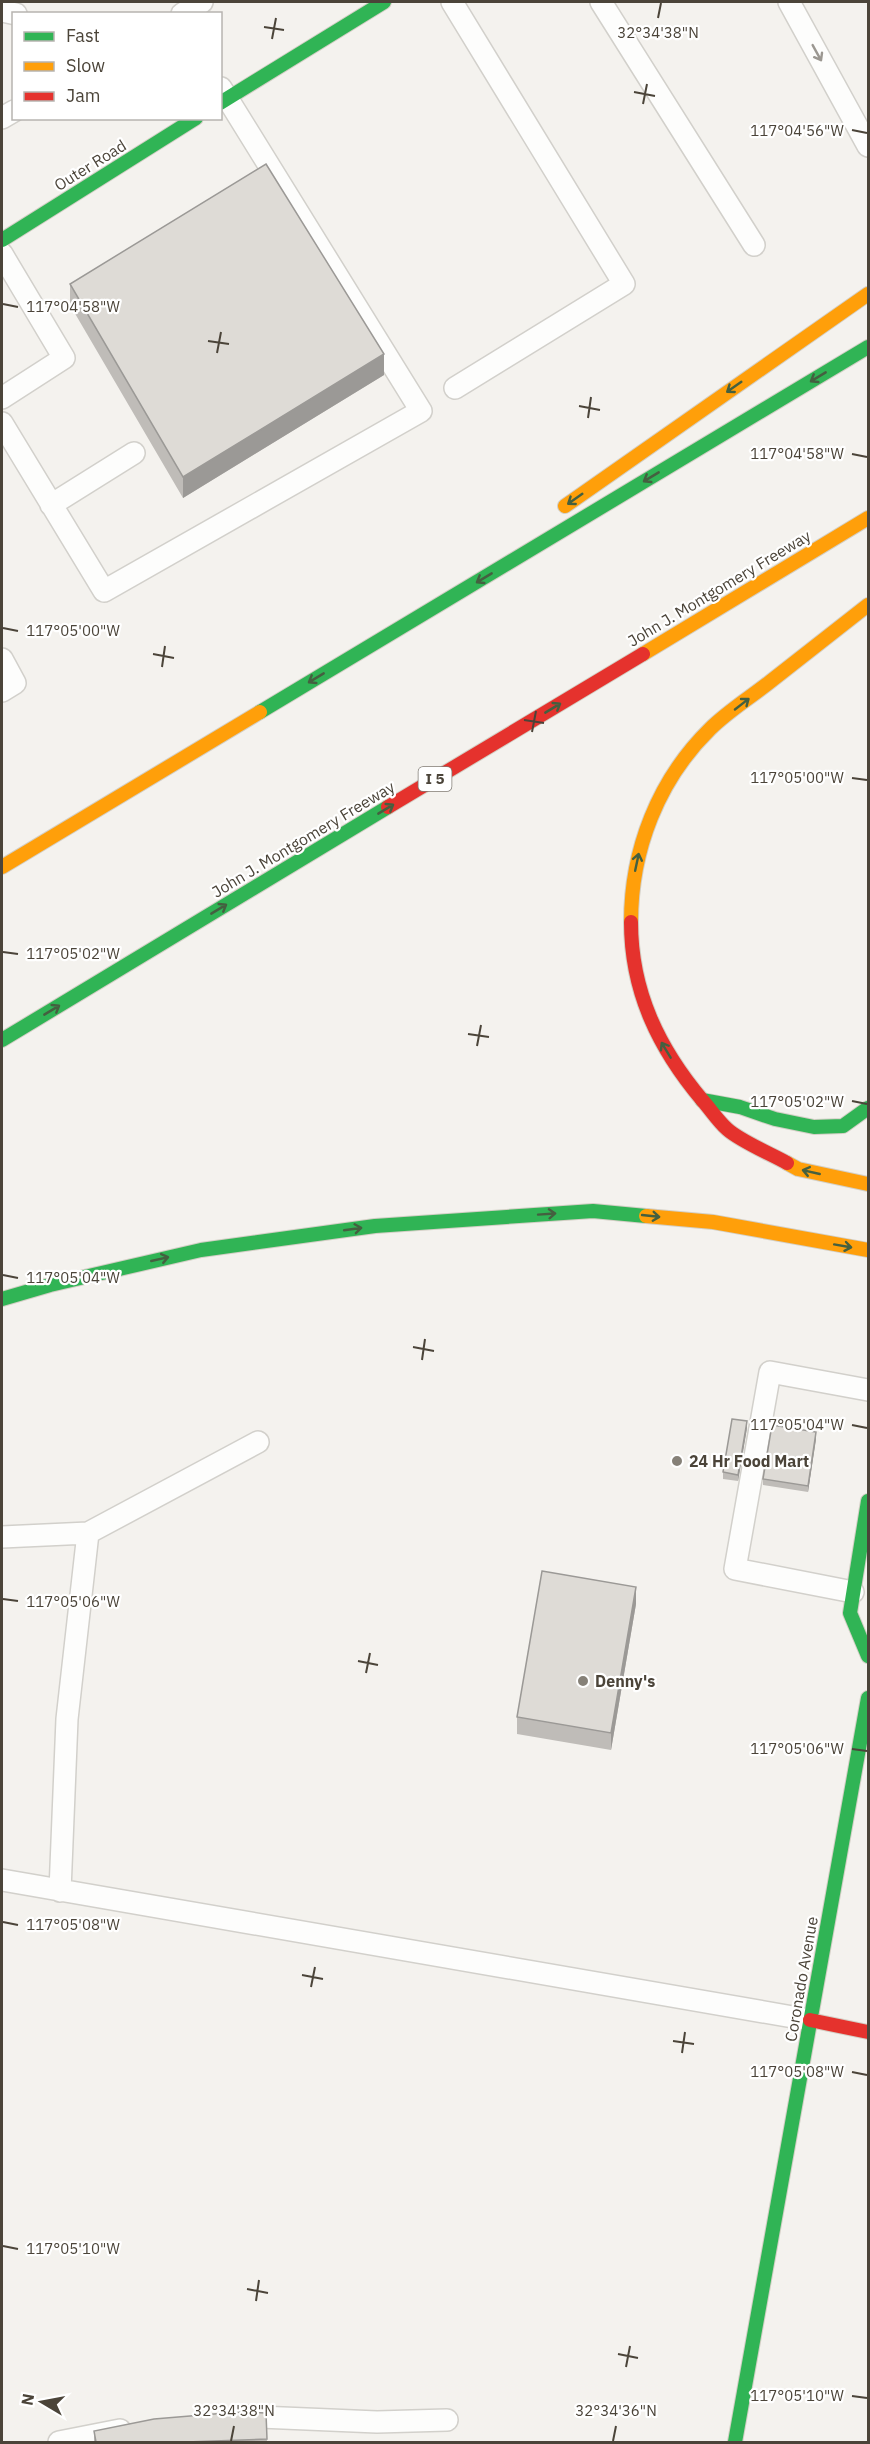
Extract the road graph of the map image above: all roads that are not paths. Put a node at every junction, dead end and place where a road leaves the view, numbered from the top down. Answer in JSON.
{"nodes":[{"id":1,"x":202,"y":2,"type":"edge"},
{"id":2,"x":384,"y":2,"type":"edge"},
{"id":3,"x":452,"y":2,"type":"edge"},
{"id":4,"x":601,"y":2,"type":"edge"},
{"id":5,"x":789,"y":2,"type":"edge"},
{"id":6,"x":185,"y":12,"type":"edge"},
{"id":7,"x":223,"y":97,"type":"edge"},
{"id":8,"x":193,"y":120,"type":"edge"},
{"id":9,"x":868,"y":146,"type":"edge"},
{"id":10,"x":2,"y":240,"type":"edge"},
{"id":11,"x":754,"y":245,"type":"dead end"},
{"id":12,"x":2,"y":254,"type":"edge"},
{"id":13,"x":868,"y":294,"type":"edge"},
{"id":14,"x":868,"y":347,"type":"edge"},
{"id":15,"x":455,"y":388,"type":"dead end"},
{"id":16,"x":2,"y":398,"type":"edge"},
{"id":17,"x":2,"y":423,"type":"edge"},
{"id":18,"x":134,"y":453,"type":"dead end"},
{"id":19,"x":51,"y":505,"type":"junction"},
{"id":20,"x":549,"y":517,"type":"dead end"},
{"id":21,"x":868,"y":518,"type":"edge"},
{"id":22,"x":500,"y":551,"type":"dead end"},
{"id":23,"x":868,"y":605,"type":"edge"},
{"id":24,"x":2,"y":659,"type":"edge"},
{"id":25,"x":336,"y":666,"type":"junction"},
{"id":26,"x":2,"y":691,"type":"edge"},
{"id":27,"x":2,"y":867,"type":"edge"},
{"id":28,"x":2,"y":1040,"type":"edge"},
{"id":29,"x":702,"y":1100,"type":"junction"},
{"id":30,"x":868,"y":1108,"type":"edge"},
{"id":31,"x":868,"y":1184,"type":"edge"},
{"id":32,"x":868,"y":1250,"type":"edge"},
{"id":33,"x":2,"y":1299,"type":"edge"},
{"id":34,"x":868,"y":1390,"type":"edge"},
{"id":35,"x":258,"y":1442,"type":"dead end"},
{"id":36,"x":868,"y":1501,"type":"edge"},
{"id":37,"x":88,"y":1533,"type":"junction"},
{"id":38,"x":2,"y":1537,"type":"edge"},
{"id":39,"x":853,"y":1592,"type":"junction"},
{"id":40,"x":868,"y":1656,"type":"edge"},
{"id":41,"x":868,"y":1698,"type":"edge"},
{"id":42,"x":2,"y":1881,"type":"edge"},
{"id":43,"x":60,"y":1891,"type":"junction"},
{"id":44,"x":810,"y":2020,"type":"junction"},
{"id":45,"x":868,"y":2032,"type":"edge"},
{"id":46,"x":221,"y":2418,"type":"edge"},
{"id":47,"x":447,"y":2420,"type":"dead end"},
{"id":48,"x":142,"y":2426,"type":"edge"},
{"id":49,"x":59,"y":2442,"type":"edge"},
{"id":50,"x":735,"y":2442,"type":"edge"}],
"edges":[{"from":1,"to":6,"type":"lane"},
{"from":2,"to":7,"type":"main road"},
{"from":3,"to":15,"type":"lane"},
{"from":4,"to":11,"type":"lane"},
{"from":5,"to":9,"type":"lane","one_way":true},
{"from":7,"to":19,"type":"lane"},
{"from":8,"to":10,"type":"main road","name":"Outer Road"},
{"from":12,"to":16,"type":"lane"},
{"from":13,"to":20,"type":"main road","one_way":true},
{"from":14,"to":25,"type":"main road","one_way":true},
{"from":17,"to":19,"type":"lane"},
{"from":18,"to":19,"type":"lane"},
{"from":28,"to":21,"type":"main road","name":"John J. Montgomery Freeway","number":"I 5","one_way":true},
{"from":22,"to":25,"type":"main road"},
{"from":29,"to":23,"type":"main road","one_way":true},
{"from":24,"to":26,"type":"lane"},
{"from":25,"to":27,"type":"main road","one_way":true},
{"from":29,"to":30,"type":"main road"},
{"from":31,"to":29,"type":"main road","one_way":true},
{"from":33,"to":32,"type":"main road","one_way":true},
{"from":34,"to":39,"type":"lane"},
{"from":35,"to":37,"type":"lane"},
{"from":36,"to":39,"type":"main road"},
{"from":37,"to":38,"type":"lane"},
{"from":37,"to":43,"type":"lane"},
{"from":39,"to":40,"type":"main road"},
{"from":41,"to":44,"type":"main road","name":"Coronado Avenue"},
{"from":42,"to":43,"type":"lane"},
{"from":43,"to":44,"type":"lane"},
{"from":44,"to":45,"type":"main road"},
{"from":44,"to":50,"type":"main road","name":"Coronado Avenue"},
{"from":46,"to":47,"type":"lane"},
{"from":48,"to":49,"type":"lane"}]}
